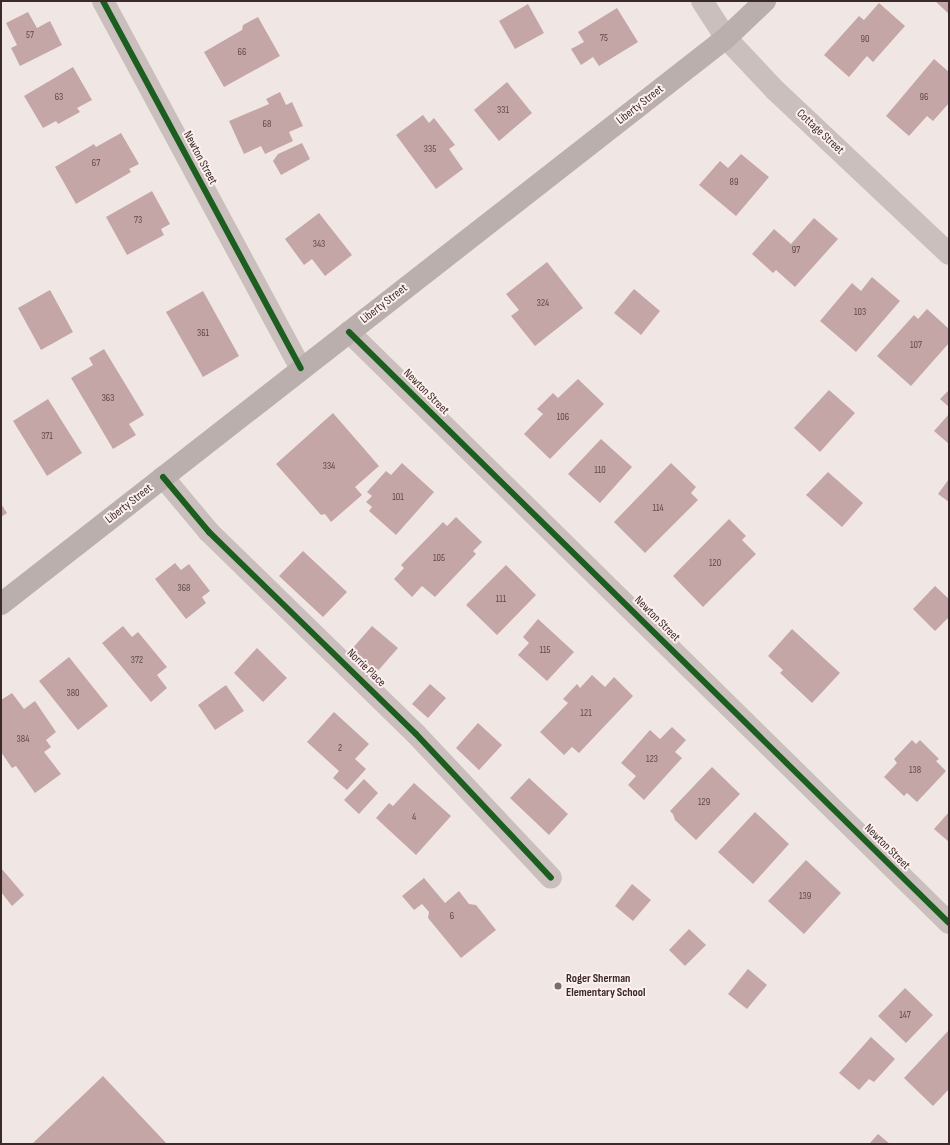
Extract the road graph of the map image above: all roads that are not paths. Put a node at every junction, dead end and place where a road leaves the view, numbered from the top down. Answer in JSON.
{"nodes":[{"id":1,"x":103,"y":1,"type":"edge"},
{"id":2,"x":702,"y":1,"type":"edge"},
{"id":3,"x":765,"y":1,"type":"edge"},
{"id":4,"x":726,"y":38,"type":"junction"},
{"id":5,"x":949,"y":254,"type":"edge"},
{"id":6,"x":349,"y":332,"type":"junction"},
{"id":7,"x":301,"y":368,"type":"junction"},
{"id":8,"x":163,"y":477,"type":"junction"},
{"id":9,"x":1,"y":604,"type":"edge"},
{"id":10,"x":551,"y":878,"type":"dead end"},
{"id":11,"x":949,"y":923,"type":"edge"}],
"edges":[{"from":1,"to":7,"type":"street","name":"Newton Street"},
{"from":2,"to":4,"type":"street","name":"Cottage Street"},
{"from":3,"to":4,"type":"main road","name":"Liberty Street"},
{"from":4,"to":5,"type":"street","name":"Cottage Street"},
{"from":4,"to":6,"type":"main road","name":"Liberty Street"},
{"from":6,"to":7,"type":"main road","name":"Liberty Street"},
{"from":6,"to":11,"type":"street","name":"Newton Street"},
{"from":7,"to":8,"type":"main road","name":"Liberty Street"},
{"from":8,"to":9,"type":"main road","name":"Liberty Street"},
{"from":8,"to":10,"type":"street","name":"Norrie Place"}]}
